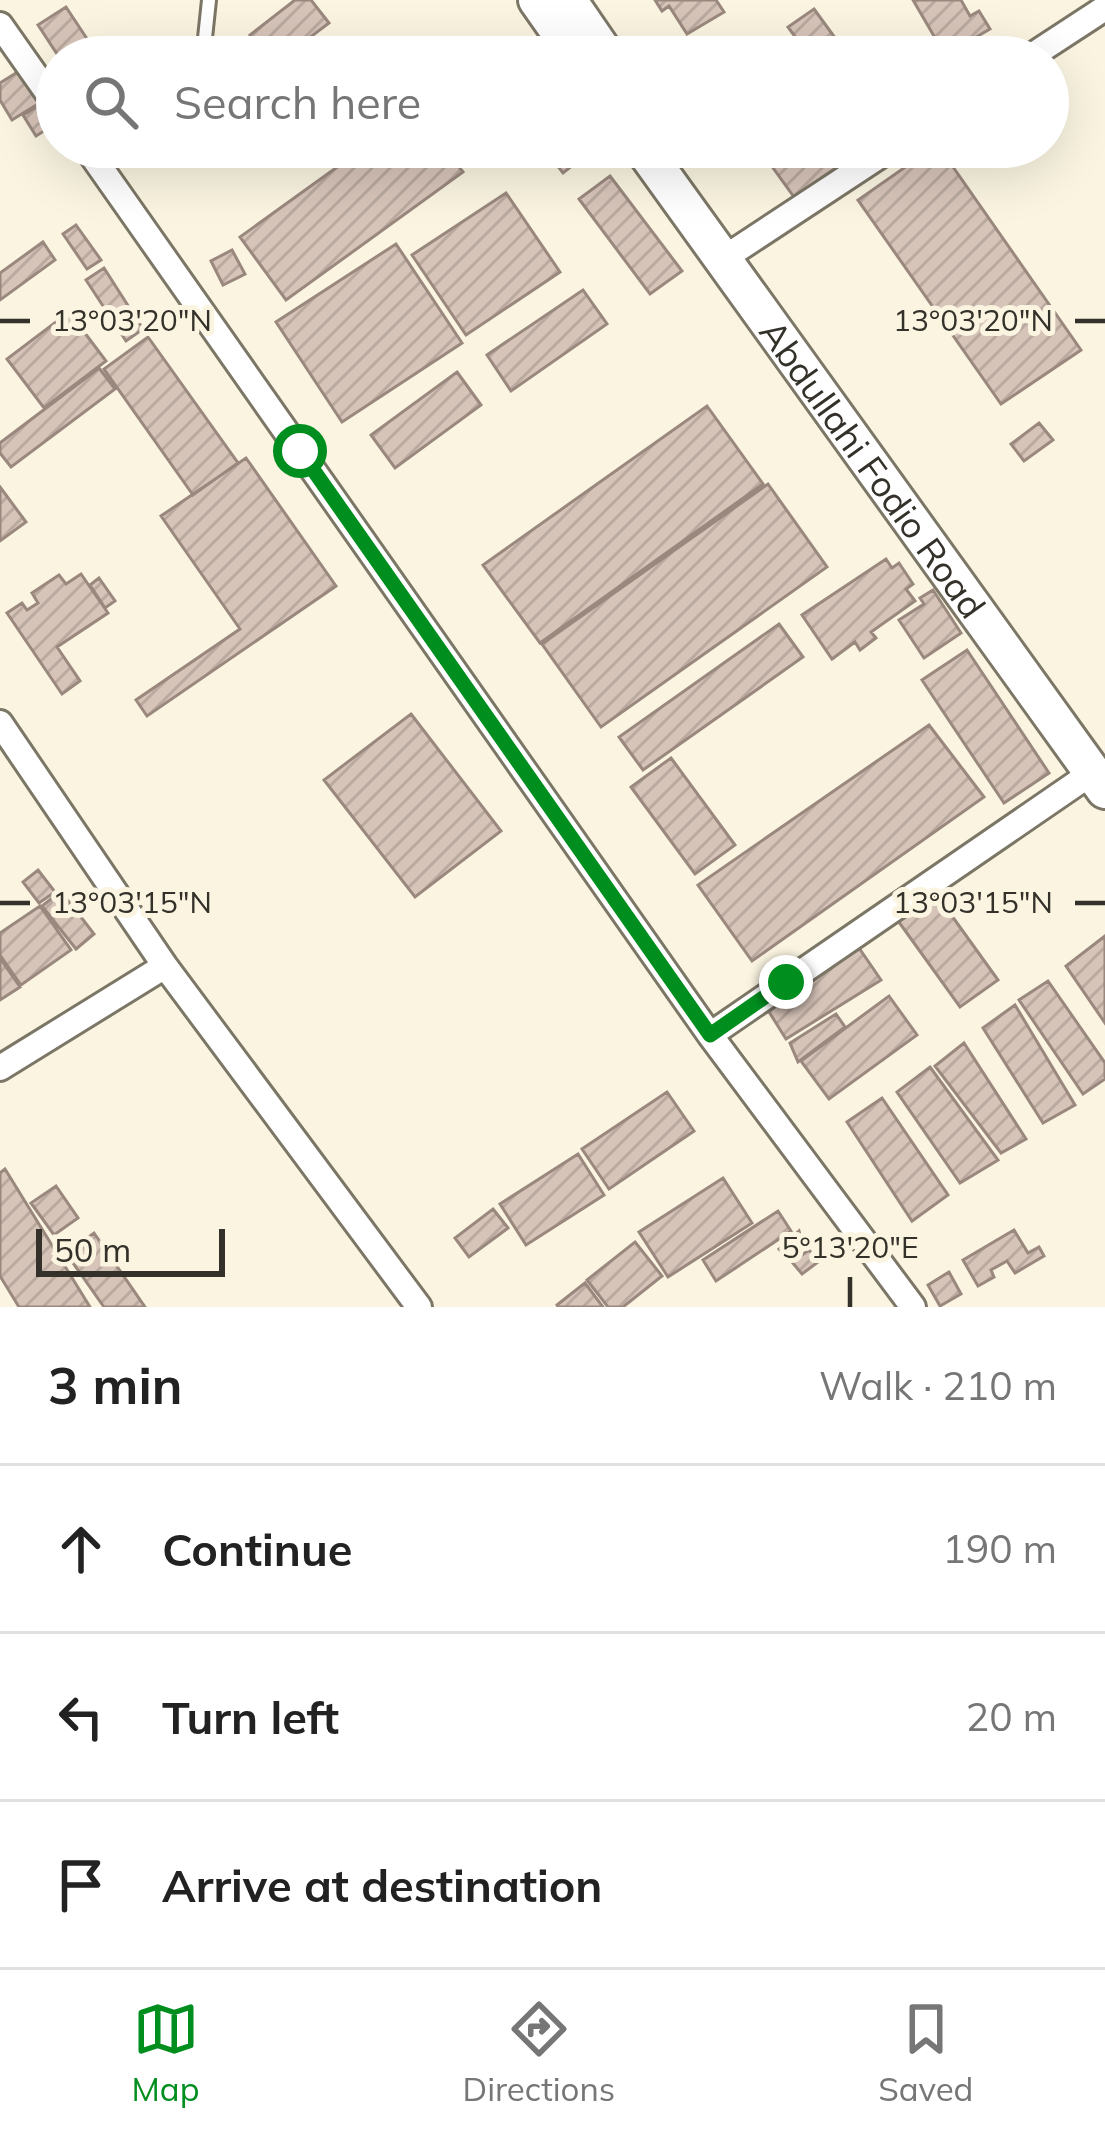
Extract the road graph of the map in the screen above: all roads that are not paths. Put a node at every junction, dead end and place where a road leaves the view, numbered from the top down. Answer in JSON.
{"nodes":[{"id":1,"x":209,"y":0,"type":"edge"},
{"id":2,"x":537,"y":0,"type":"edge"},
{"id":3,"x":568,"y":0,"type":"edge"},
{"id":4,"x":1105,"y":8,"type":"edge"},
{"id":5,"x":0,"y":25,"type":"edge"},
{"id":6,"x":205,"y":36,"type":"edge"},
{"id":7,"x":563,"y":36,"type":"edge"},
{"id":8,"x":593,"y":36,"type":"edge"},
{"id":9,"x":1062,"y":36,"type":"edge"},
{"id":10,"x":36,"y":76,"type":"edge"},
{"id":11,"x":101,"y":168,"type":"edge"},
{"id":12,"x":657,"y":168,"type":"edge"},
{"id":13,"x":682,"y":168,"type":"edge"},
{"id":14,"x":861,"y":168,"type":"edge"},
{"id":15,"x":738,"y":249,"type":"junction"},
{"id":16,"x":0,"y":723,"type":"edge"},
{"id":17,"x":1101,"y":771,"type":"edge"},
{"id":18,"x":165,"y":966,"type":"junction"},
{"id":19,"x":710,"y":1035,"type":"junction"},
{"id":20,"x":0,"y":1068,"type":"edge"},
{"id":21,"x":419,"y":1307,"type":"edge"},
{"id":22,"x":913,"y":1307,"type":"edge"}],
"edges":[{"from":1,"to":6,"type":"lane"},
{"from":2,"to":7,"type":"main road"},
{"from":3,"to":8,"type":"main road"},
{"from":4,"to":9,"type":"street"},
{"from":5,"to":10,"type":"street"},
{"from":11,"to":19,"type":"street"},
{"from":12,"to":17,"type":"main road","name":"Abdullahi Fodio Road"},
{"from":13,"to":15,"type":"main road","name":"Abdullahi Fodio Road"},
{"from":14,"to":15,"type":"street"},
{"from":15,"to":17,"type":"main road","name":"Abdullahi Fodio Road"},
{"from":16,"to":18,"type":"street"},
{"from":17,"to":19,"type":"street"},
{"from":18,"to":20,"type":"street"},
{"from":18,"to":21,"type":"street"},
{"from":19,"to":22,"type":"street"}]}
